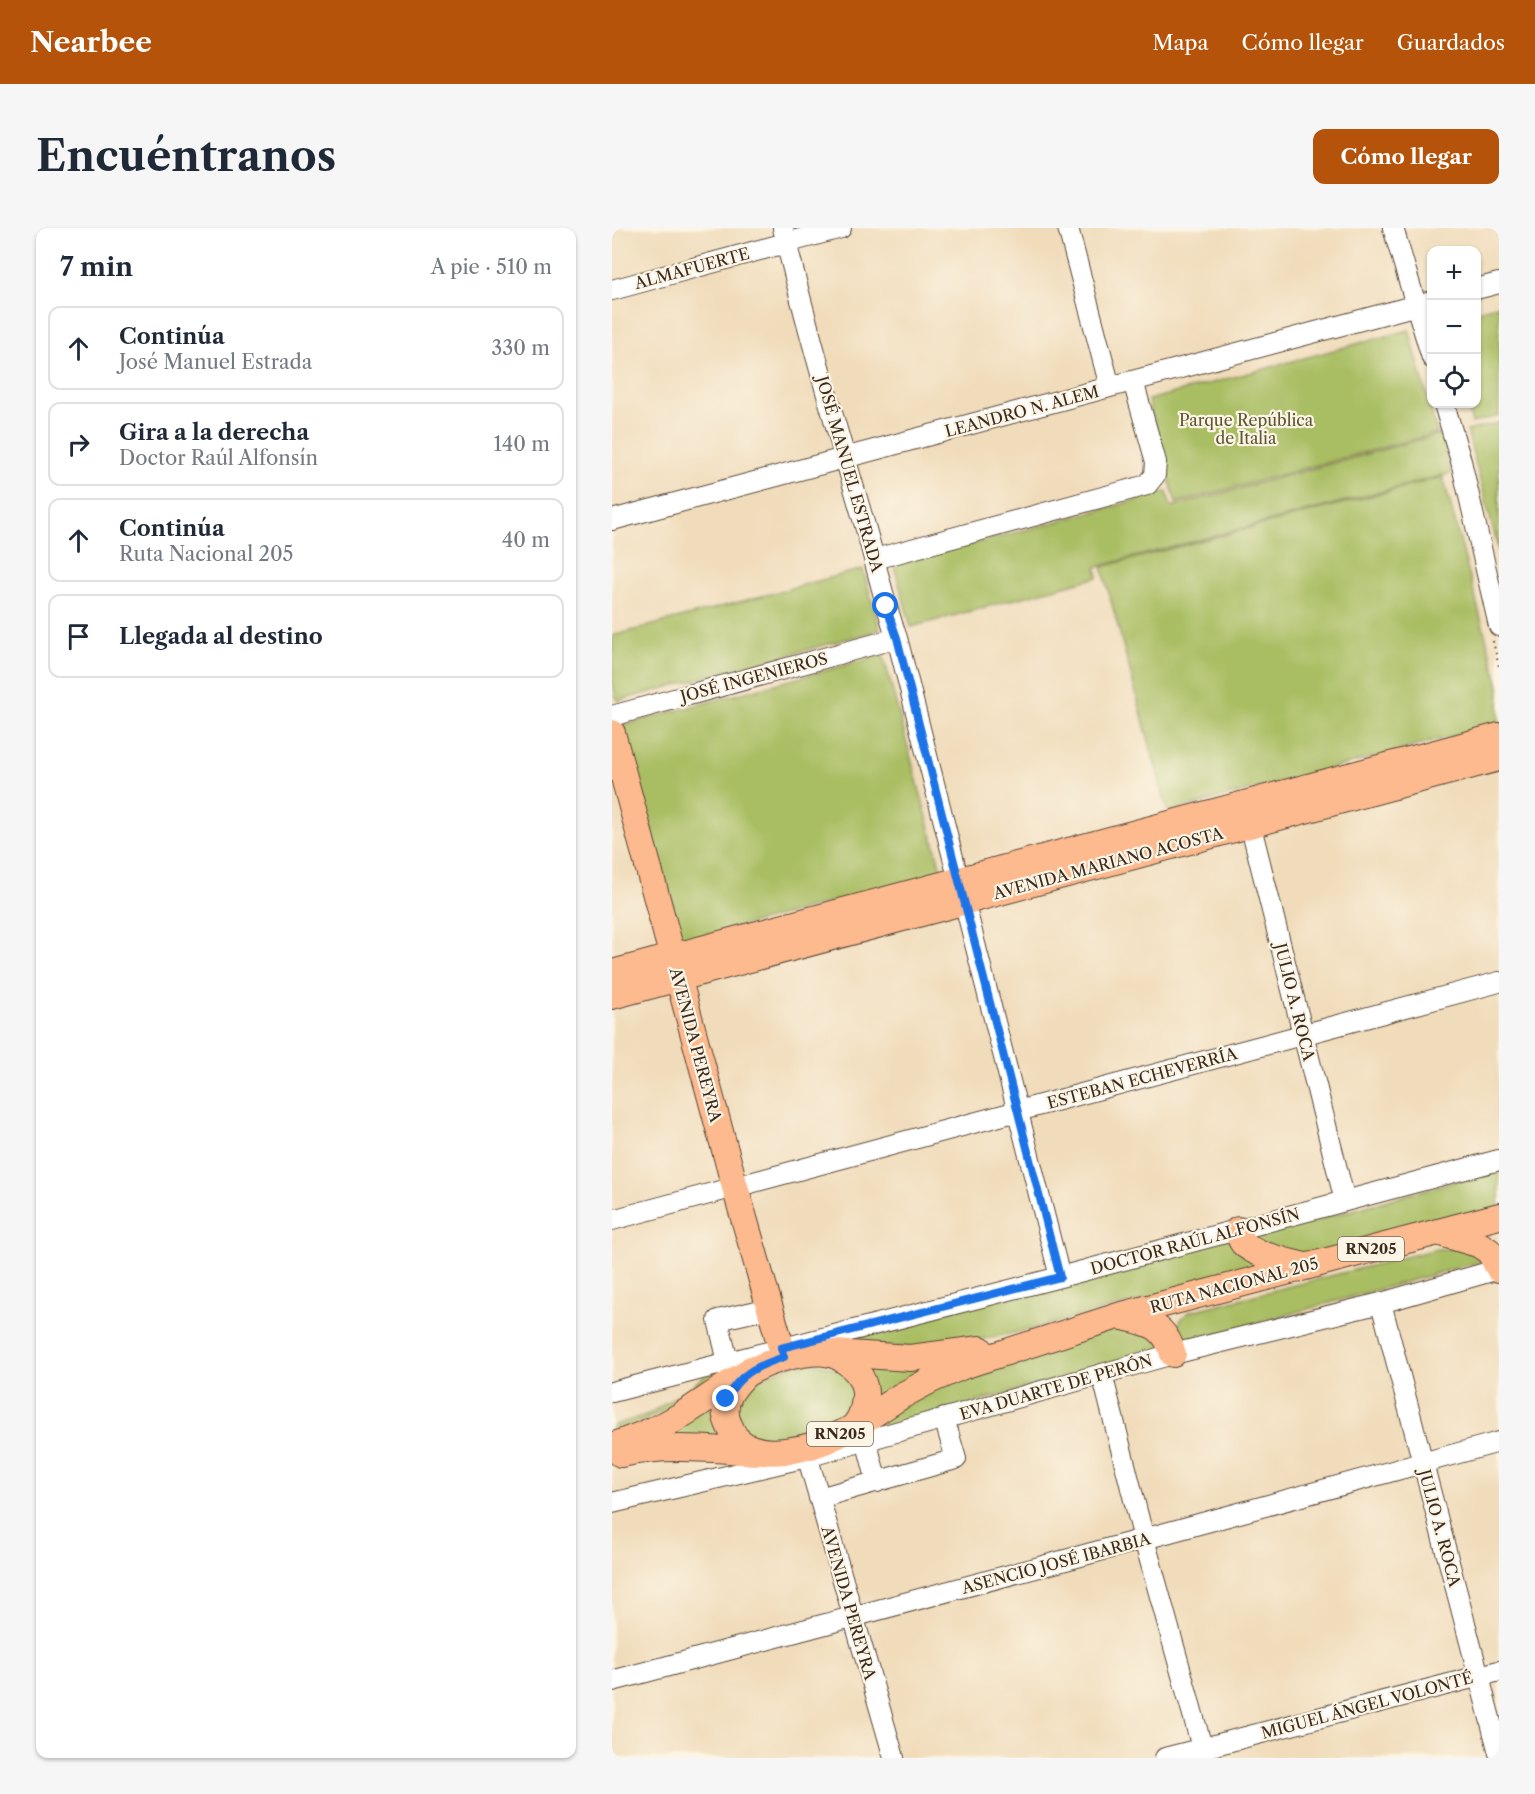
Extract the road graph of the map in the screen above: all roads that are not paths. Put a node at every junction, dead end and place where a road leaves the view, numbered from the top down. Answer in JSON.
{"nodes":[{"id":1,"x":841,"y":228,"type":"edge"},
{"id":2,"x":1068,"y":228,"type":"edge"},
{"id":3,"x":1393,"y":228,"type":"edge"},
{"id":4,"x":785,"y":235,"type":"edge"},
{"id":5,"x":1499,"y":283,"type":"edge"},
{"id":6,"x":1481,"y":288,"type":"edge"},
{"id":7,"x":612,"y":290,"type":"edge"},
{"id":8,"x":1424,"y":303,"type":"edge"},
{"id":9,"x":1430,"y":354,"type":"edge"},
{"id":10,"x":1133,"y":381,"type":"junction"},
{"id":11,"x":1110,"y":387,"type":"junction"},
{"id":12,"x":1445,"y":408,"type":"edge"},
{"id":13,"x":845,"y":458,"type":"junction"},
{"id":14,"x":612,"y":520,"type":"edge"},
{"id":15,"x":875,"y":559,"type":"junction"},
{"id":16,"x":1499,"y":626,"type":"edge"},
{"id":17,"x":897,"y":638,"type":"junction"},
{"id":18,"x":612,"y":716,"type":"edge"},
{"id":19,"x":612,"y":733,"type":"edge"},
{"id":20,"x":1499,"y":736,"type":"edge"},
{"id":21,"x":1499,"y":758,"type":"edge"},
{"id":22,"x":1249,"y":814,"type":"junction"},
{"id":23,"x":962,"y":891,"type":"junction"},
{"id":24,"x":675,"y":968,"type":"junction"},
{"id":25,"x":612,"y":974,"type":"edge"},
{"id":26,"x":1499,"y":982,"type":"edge"},
{"id":27,"x":612,"y":996,"type":"edge"},
{"id":28,"x":1303,"y":1035,"type":"junction"},
{"id":29,"x":1018,"y":1111,"type":"junction"},
{"id":30,"x":1499,"y":1160,"type":"edge"},
{"id":31,"x":735,"y":1187,"type":"junction"},
{"id":32,"x":1345,"y":1201,"type":"junction"},
{"id":33,"x":1499,"y":1216,"type":"edge"},
{"id":34,"x":612,"y":1220,"type":"edge"},
{"id":35,"x":1238,"y":1230,"type":"junction"},
{"id":36,"x":1437,"y":1232,"type":"junction"},
{"id":37,"x":1306,"y":1266,"type":"junction"},
{"id":38,"x":1499,"y":1269,"type":"edge"},
{"id":39,"x":1060,"y":1277,"type":"junction"},
{"id":40,"x":1381,"y":1303,"type":"junction"},
{"id":41,"x":770,"y":1308,"type":"junction"},
{"id":42,"x":1118,"y":1316,"type":"junction"},
{"id":43,"x":1074,"y":1330,"type":"junction"},
{"id":44,"x":782,"y":1352,"type":"junction"},
{"id":45,"x":829,"y":1352,"type":"junction"},
{"id":46,"x":1173,"y":1354,"type":"junction"},
{"id":47,"x":739,"y":1365,"type":"junction"},
{"id":48,"x":1102,"y":1374,"type":"junction"},
{"id":49,"x":612,"y":1392,"type":"edge"},
{"id":50,"x":944,"y":1418,"type":"junction"},
{"id":51,"x":860,"y":1433,"type":"junction"},
{"id":52,"x":1499,"y":1442,"type":"edge"},
{"id":53,"x":612,"y":1446,"type":"edge"},
{"id":54,"x":806,"y":1452,"type":"junction"},
{"id":55,"x":773,"y":1453,"type":"junction"},
{"id":56,"x":612,"y":1456,"type":"edge"},
{"id":57,"x":1423,"y":1462,"type":"junction"},
{"id":58,"x":877,"y":1482,"type":"junction"},
{"id":59,"x":819,"y":1498,"type":"junction"},
{"id":60,"x":612,"y":1503,"type":"edge"},
{"id":61,"x":1144,"y":1539,"type":"junction"},
{"id":62,"x":853,"y":1616,"type":"junction"},
{"id":63,"x":1499,"y":1671,"type":"edge"},
{"id":64,"x":1478,"y":1676,"type":"junction"},
{"id":65,"x":612,"y":1681,"type":"edge"},
{"id":66,"x":1203,"y":1753,"type":"edge"},
{"id":67,"x":1499,"y":1753,"type":"edge"},
{"id":68,"x":894,"y":1758,"type":"edge"},
{"id":69,"x":1165,"y":1758,"type":"edge"}],
"edges":[{"from":1,"to":4,"type":"street","name":"ALMAFUERTE"},
{"from":2,"to":11,"type":"street"},
{"from":3,"to":8,"type":"street"},
{"from":4,"to":7,"type":"street","name":"ALMAFUERTE"},
{"from":4,"to":13,"type":"street","name":"JOSÉ MANUEL ESTRADA"},
{"from":5,"to":6,"type":"street"},
{"from":8,"to":9,"type":"street"},
{"from":8,"to":10,"type":"street","name":"LEANDRO N. ALEM"},
{"from":10,"to":11,"type":"street","name":"LEANDRO N. ALEM"},
{"from":10,"to":15,"type":"street"},
{"from":11,"to":13,"type":"street","name":"LEANDRO N. ALEM"},
{"from":12,"to":16,"type":"street"},
{"from":13,"to":14,"type":"street","name":"LEANDRO N. ALEM"},
{"from":13,"to":15,"type":"street","name":"JOSÉ MANUEL ESTRADA"},
{"from":15,"to":17,"type":"street","name":"JOSÉ MANUEL ESTRADA"},
{"from":17,"to":18,"type":"street","name":"JOSÉ INGENIEROS"},
{"from":17,"to":23,"type":"street","name":"JOSÉ MANUEL ESTRADA"},
{"from":19,"to":24,"type":"main road","name":"AVENIDA PEREYRA"},
{"from":20,"to":22,"type":"main road","name":"AVENIDA MARIANO ACOSTA"},
{"from":21,"to":22,"type":"main road","name":"AVENIDA MARIANO ACOSTA"},
{"from":22,"to":23,"type":"main road","name":"AVENIDA MARIANO ACOSTA"},
{"from":22,"to":28,"type":"street","name":"JULIO A. ROCA"},
{"from":23,"to":24,"type":"main road","name":"AVENIDA MARIANO ACOSTA"},
{"from":23,"to":29,"type":"street","name":"JOSÉ MANUEL ESTRADA"},
{"from":24,"to":25,"type":"main road","name":"AVENIDA MARIANO ACOSTA"},
{"from":24,"to":27,"type":"main road","name":"AVENIDA MARIANO ACOSTA"},
{"from":24,"to":31,"type":"main road","name":"AVENIDA PEREYRA"},
{"from":26,"to":28,"type":"street","name":"ESTEBAN ECHEVERRÍA"},
{"from":28,"to":29,"type":"street","name":"ESTEBAN ECHEVERRÍA"},
{"from":28,"to":32,"type":"street","name":"JULIO A. ROCA"},
{"from":29,"to":31,"type":"street","name":"ESTEBAN ECHEVERRÍA"},
{"from":29,"to":39,"type":"street","name":"JOSÉ MANUEL ESTRADA"},
{"from":30,"to":32,"type":"street","name":"DOCTOR RAÚL ALFONSÍN"},
{"from":31,"to":34,"type":"street","name":"ESTEBAN ECHEVERRÍA"},
{"from":31,"to":41,"type":"main road","name":"AVENIDA PEREYRA"},
{"from":32,"to":35,"type":"street","name":"DOCTOR RAÚL ALFONSÍN"},
{"from":33,"to":36,"type":"main road","name":"RUTA NACIONAL 205","number":"RN205"},
{"from":35,"to":37,"type":"main road"},
{"from":35,"to":39,"type":"street","name":"DOCTOR RAÚL ALFONSÍN"},
{"from":36,"to":37,"type":"main road","name":"RUTA NACIONAL 205","number":"RN205"},
{"from":36,"to":38,"type":"main road"},
{"from":37,"to":42,"type":"main road","name":"RUTA NACIONAL 205","number":"RN205"},
{"from":38,"to":40,"type":"street","name":"EVA DUARTE DE PERÓN"},
{"from":39,"to":44,"type":"street","name":"DOCTOR RAÚL ALFONSÍN"},
{"from":40,"to":46,"type":"street","name":"EVA DUARTE DE PERÓN"},
{"from":40,"to":57,"type":"street","name":"JULIO A. ROCA"},
{"from":41,"to":44,"type":"main road","name":"AVENIDA PEREYRA"},
{"from":41,"to":47,"type":"street"},
{"from":42,"to":43,"type":"main road","name":"RUTA NACIONAL 205","number":"RN205"},
{"from":42,"to":46,"type":"main road"},
{"from":43,"to":45,"type":"main road","name":"RUTA NACIONAL 205","number":"RN205"},
{"from":43,"to":51,"type":"main road","name":"RUTA NACIONAL 205","number":"RN205"},
{"from":44,"to":45,"type":"main road","name":"RUTA NACIONAL 205","number":"RN205"},
{"from":44,"to":47,"type":"main road","name":"RUTA NACIONAL 205","number":"RN205"},
{"from":45,"to":51,"type":"main road","number":"RN205"},
{"from":46,"to":48,"type":"street","name":"EVA DUARTE DE PERÓN"},
{"from":47,"to":49,"type":"street"},
{"from":47,"to":53,"type":"main road","name":"RUTA NACIONAL 205","number":"RN205"},
{"from":47,"to":55,"type":"main road","name":"RUTA NACIONAL 205","number":"RN205"},
{"from":48,"to":50,"type":"street","name":"EVA DUARTE DE PERÓN"},
{"from":48,"to":61,"type":"street"},
{"from":50,"to":51,"type":"street","name":"EVA DUARTE DE PERÓN"},
{"from":50,"to":58,"type":"street"},
{"from":51,"to":54,"type":"main road","name":"RUTA NACIONAL 205","number":"RN205"},
{"from":51,"to":58,"type":"street"},
{"from":52,"to":57,"type":"street","name":"ASENCIO JOSÉ IBARBIA"},
{"from":54,"to":55,"type":"main road","name":"RUTA NACIONAL 205","number":"RN205"},
{"from":54,"to":59,"type":"street","name":"AVENIDA PEREYRA"},
{"from":54,"to":60,"type":"street"},
{"from":55,"to":56,"type":"main road","name":"RUTA NACIONAL 205","number":"RN205"},
{"from":57,"to":61,"type":"street","name":"ASENCIO JOSÉ IBARBIA"},
{"from":57,"to":64,"type":"street","name":"JULIO A. ROCA"},
{"from":58,"to":59,"type":"street"},
{"from":59,"to":62,"type":"street","name":"AVENIDA PEREYRA"},
{"from":61,"to":62,"type":"street","name":"ASENCIO JOSÉ IBARBIA"},
{"from":61,"to":66,"type":"street"},
{"from":62,"to":65,"type":"street","name":"ASENCIO JOSÉ IBARBIA"},
{"from":62,"to":68,"type":"street","name":"AVENIDA PEREYRA"},
{"from":63,"to":64,"type":"street","name":"MIGUEL ÁNGEL VOLONTÉ"},
{"from":64,"to":66,"type":"street","name":"MIGUEL ÁNGEL VOLONTÉ"},
{"from":64,"to":67,"type":"street","name":"JULIO A. ROCA"},
{"from":66,"to":69,"type":"street","name":"MIGUEL ÁNGEL VOLONTÉ"}]}
